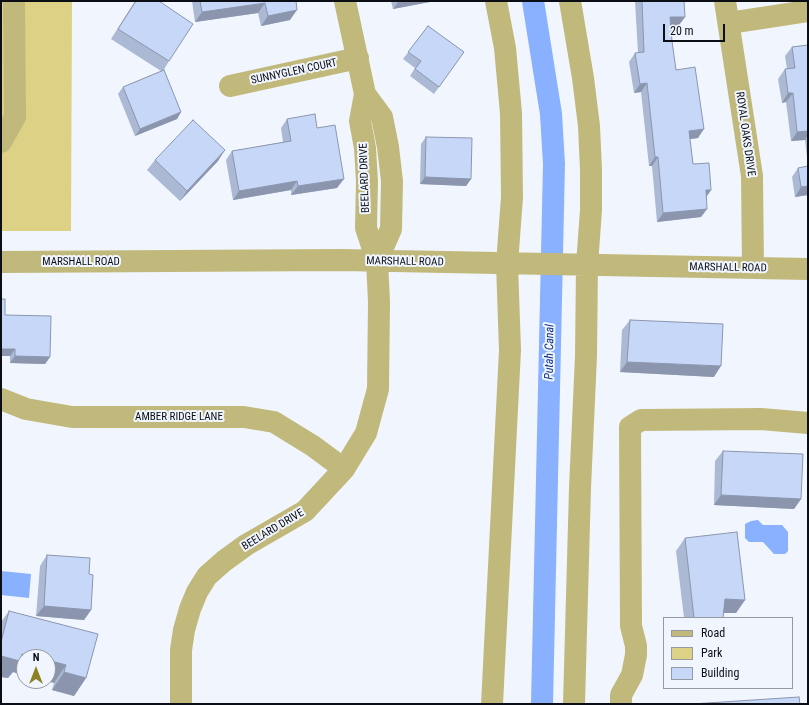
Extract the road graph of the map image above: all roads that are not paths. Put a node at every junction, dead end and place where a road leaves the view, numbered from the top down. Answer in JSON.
{"nodes":[{"id":1,"x":14,"y":1,"type":"edge"},
{"id":2,"x":345,"y":1,"type":"edge"},
{"id":3,"x":496,"y":1,"type":"edge"},
{"id":4,"x":570,"y":1,"type":"edge"},
{"id":5,"x":725,"y":1,"type":"edge"},
{"id":6,"x":808,"y":11,"type":"edge"},
{"id":7,"x":729,"y":23,"type":"junction"},
{"id":8,"x":358,"y":58,"type":"junction"},
{"id":9,"x":230,"y":86,"type":"dead end"},
{"id":10,"x":1,"y":142,"type":"edge"},
{"id":11,"x":377,"y":261,"type":"junction"},
{"id":12,"x":1,"y":262,"type":"edge"},
{"id":13,"x":512,"y":264,"type":"junction"},
{"id":14,"x":587,"y":265,"type":"junction"},
{"id":15,"x":753,"y":268,"type":"junction"},
{"id":16,"x":808,"y":269,"type":"edge"},
{"id":17,"x":1,"y":399,"type":"edge"},
{"id":18,"x":808,"y":423,"type":"edge"},
{"id":19,"x":344,"y":470,"type":"junction"},
{"id":20,"x":181,"y":704,"type":"edge"},
{"id":21,"x":492,"y":704,"type":"edge"},
{"id":22,"x":574,"y":704,"type":"edge"},
{"id":23,"x":621,"y":704,"type":"edge"}],
"edges":[{"from":1,"to":10,"type":"street"},
{"from":2,"to":8,"type":"street","name":"BEELARD DRIVE"},
{"from":3,"to":13,"type":"street"},
{"from":4,"to":14,"type":"street"},
{"from":5,"to":7,"type":"street","name":"ROYAL OAKS DRIVE"},
{"from":6,"to":7,"type":"street"},
{"from":7,"to":15,"type":"street","name":"ROYAL OAKS DRIVE"},
{"from":8,"to":9,"type":"street","name":"SUNNYGLEN COURT"},
{"from":8,"to":11,"type":"street","name":"BEELARD DRIVE"},
{"from":11,"to":12,"type":"street","name":"MARSHALL ROAD"},
{"from":11,"to":13,"type":"street","name":"MARSHALL ROAD"},
{"from":11,"to":19,"type":"street","name":"BEELARD DRIVE"},
{"from":13,"to":14,"type":"street","name":"MARSHALL ROAD"},
{"from":13,"to":21,"type":"street"},
{"from":14,"to":15,"type":"street","name":"MARSHALL ROAD"},
{"from":14,"to":22,"type":"street"},
{"from":15,"to":16,"type":"street","name":"MARSHALL ROAD"},
{"from":17,"to":19,"type":"street","name":"AMBER RIDGE LANE"},
{"from":18,"to":23,"type":"street"},
{"from":19,"to":20,"type":"street","name":"BEELARD DRIVE"}]}
